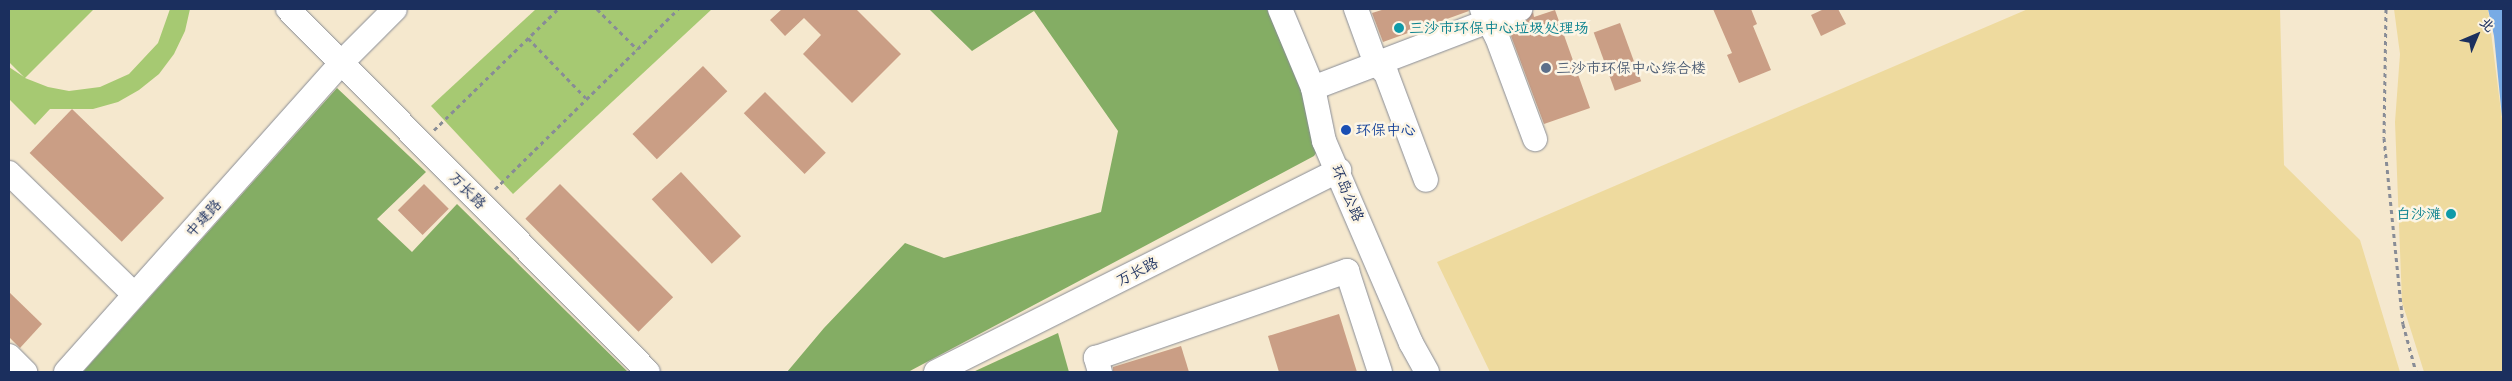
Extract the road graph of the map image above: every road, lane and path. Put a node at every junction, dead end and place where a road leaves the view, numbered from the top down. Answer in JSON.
{"nodes":[{"id":1,"x":288,"y":9,"type":"edge"},
{"id":2,"x":395,"y":9,"type":"edge"},
{"id":3,"x":558,"y":9,"type":"edge"},
{"id":4,"x":598,"y":9,"type":"edge"},
{"id":5,"x":678,"y":9,"type":"edge"},
{"id":6,"x":1280,"y":9,"type":"edge"},
{"id":7,"x":1356,"y":9,"type":"edge"},
{"id":8,"x":1520,"y":9,"type":"edge"},
{"id":9,"x":2386,"y":9,"type":"edge"},
{"id":10,"x":1484,"y":15,"type":"edge"},
{"id":11,"x":528,"y":38,"type":"junction"},
{"id":12,"x":637,"y":49,"type":"junction"},
{"id":13,"x":341,"y":63,"type":"junction"},
{"id":14,"x":1376,"y":64,"type":"junction"},
{"id":15,"x":1313,"y":88,"type":"junction"},
{"id":16,"x":586,"y":98,"type":"junction"},
{"id":17,"x":1534,"y":139,"type":"dead end"},
{"id":18,"x":421,"y":142,"type":"junction"},
{"id":19,"x":1339,"y":170,"type":"junction"},
{"id":20,"x":9,"y":173,"type":"edge"},
{"id":21,"x":1426,"y":180,"type":"dead end"},
{"id":22,"x":481,"y":203,"type":"junction"},
{"id":23,"x":134,"y":294,"type":"junction"},
{"id":24,"x":9,"y":356,"type":"edge"},
{"id":25,"x":25,"y":372,"type":"edge"},
{"id":26,"x":66,"y":372,"type":"edge"},
{"id":27,"x":648,"y":372,"type":"edge"},
{"id":28,"x":936,"y":372,"type":"edge"},
{"id":29,"x":1100,"y":372,"type":"edge"},
{"id":30,"x":1380,"y":372,"type":"edge"},
{"id":31,"x":1427,"y":372,"type":"edge"},
{"id":32,"x":2416,"y":372,"type":"edge"}],
"edges":[{"from":1,"to":13,"type":"street","name":"万长路"},
{"from":2,"to":13,"type":"street","name":"中建路"},
{"from":3,"to":11,"type":"path"},
{"from":4,"to":12,"type":"path"},
{"from":5,"to":12,"type":"path"},
{"from":6,"to":15,"type":"street","name":"环岛公路"},
{"from":7,"to":14,"type":"street"},
{"from":8,"to":10,"type":"street"},
{"from":9,"to":32,"type":"path"},
{"from":10,"to":14,"type":"street"},
{"from":10,"to":17,"type":"street"},
{"from":11,"to":16,"type":"path"},
{"from":11,"to":18,"type":"path"},
{"from":12,"to":16,"type":"path"},
{"from":13,"to":18,"type":"street","name":"万长路"},
{"from":13,"to":23,"type":"street","name":"中建路"},
{"from":14,"to":15,"type":"street"},
{"from":14,"to":21,"type":"street"},
{"from":15,"to":19,"type":"street","name":"环岛公路"},
{"from":16,"to":22,"type":"path"},
{"from":18,"to":22,"type":"street","name":"万长路"},
{"from":19,"to":28,"type":"street","name":"万长路"},
{"from":19,"to":31,"type":"street","name":"环岛公路"},
{"from":20,"to":23,"type":"street"},
{"from":22,"to":27,"type":"street","name":"万长路"},
{"from":23,"to":26,"type":"street","name":"中建路"},
{"from":24,"to":25,"type":"street"},
{"from":29,"to":30,"type":"street"}]}
